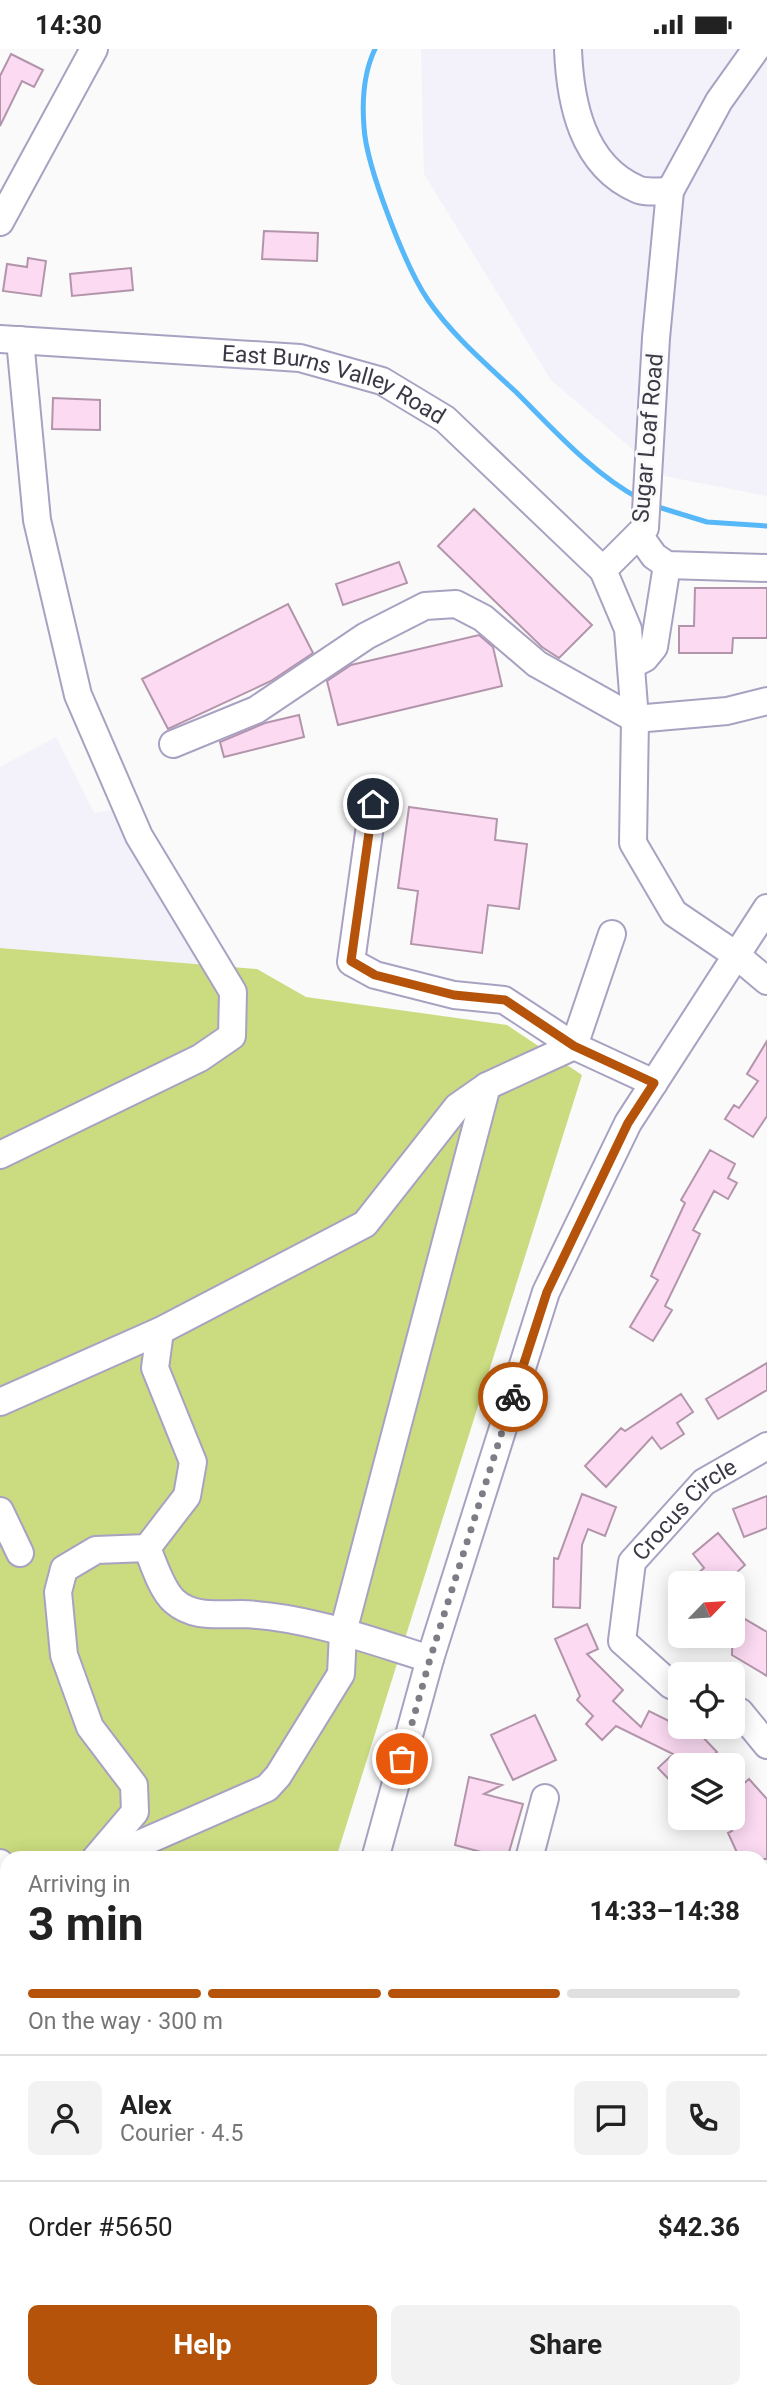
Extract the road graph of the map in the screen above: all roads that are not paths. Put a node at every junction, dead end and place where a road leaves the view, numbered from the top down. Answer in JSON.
{"nodes":[{"id":1,"x":94,"y":49,"type":"edge"},
{"id":2,"x":568,"y":49,"type":"edge"},
{"id":3,"x":756,"y":49,"type":"edge"},
{"id":4,"x":670,"y":191,"type":"junction"},
{"id":5,"x":0,"y":222,"type":"edge"},
{"id":6,"x":10,"y":339,"type":"edge"},
{"id":7,"x":642,"y":531,"type":"junction"},
{"id":8,"x":667,"y":565,"type":"junction"},
{"id":9,"x":767,"y":568,"type":"edge"},
{"id":10,"x":603,"y":570,"type":"junction"},
{"id":11,"x":631,"y":665,"type":"junction"},
{"id":12,"x":767,"y":701,"type":"edge"},
{"id":13,"x":635,"y":719,"type":"junction"},
{"id":14,"x":173,"y":744,"type":"dead end"},
{"id":15,"x":373,"y":804,"type":"dead end"},
{"id":16,"x":767,"y":908,"type":"edge"},
{"id":17,"x":767,"y":925,"type":"edge"},
{"id":18,"x":612,"y":934,"type":"dead end"},
{"id":19,"x":736,"y":955,"type":"junction"},
{"id":20,"x":767,"y":981,"type":"edge"},
{"id":21,"x":574,"y":1046,"type":"junction"},
{"id":22,"x":654,"y":1083,"type":"junction"},
{"id":23,"x":487,"y":1086,"type":"junction"},
{"id":24,"x":0,"y":1155,"type":"edge"},
{"id":25,"x":160,"y":1331,"type":"junction"},
{"id":26,"x":0,"y":1402,"type":"edge"},
{"id":27,"x":767,"y":1446,"type":"edge"},
{"id":28,"x":0,"y":1511,"type":"edge"},
{"id":29,"x":147,"y":1548,"type":"junction"},
{"id":30,"x":20,"y":1553,"type":"dead end"},
{"id":31,"x":343,"y":1632,"type":"junction"},
{"id":32,"x":430,"y":1659,"type":"junction"},
{"id":33,"x":668,"y":1682,"type":"edge"},
{"id":34,"x":745,"y":1718,"type":"edge"},
{"id":35,"x":767,"y":1745,"type":"edge"},
{"id":36,"x":545,"y":1798,"type":"dead end"},
{"id":37,"x":102,"y":1851,"type":"edge"},
{"id":38,"x":123,"y":1851,"type":"edge"},
{"id":39,"x":377,"y":1851,"type":"edge"},
{"id":40,"x":531,"y":1851,"type":"edge"}],
"edges":[{"from":1,"to":5,"type":"street"},
{"from":2,"to":4,"type":"street"},
{"from":3,"to":4,"type":"street","name":"Sugar Loaf Road"},
{"from":4,"to":7,"type":"street","name":"Sugar Loaf Road"},
{"from":6,"to":10,"type":"street","name":"East Burns Valley Road"},
{"from":6,"to":24,"type":"street"},
{"from":7,"to":8,"type":"street"},
{"from":7,"to":10,"type":"street","name":"Sugar Loaf Road"},
{"from":8,"to":9,"type":"street"},
{"from":8,"to":11,"type":"street"},
{"from":10,"to":11,"type":"street"},
{"from":11,"to":13,"type":"street"},
{"from":12,"to":13,"type":"street"},
{"from":13,"to":14,"type":"street"},
{"from":13,"to":19,"type":"street"},
{"from":15,"to":21,"type":"street"},
{"from":16,"to":19,"type":"street"},
{"from":17,"to":19,"type":"street"},
{"from":18,"to":21,"type":"street"},
{"from":19,"to":20,"type":"street"},
{"from":19,"to":22,"type":"street"},
{"from":21,"to":22,"type":"street"},
{"from":21,"to":23,"type":"street"},
{"from":22,"to":32,"type":"street"},
{"from":23,"to":25,"type":"street"},
{"from":23,"to":31,"type":"street"},
{"from":25,"to":26,"type":"street"},
{"from":25,"to":29,"type":"street"},
{"from":27,"to":33,"type":"street","name":"Crocus Circle"},
{"from":28,"to":30,"type":"street"},
{"from":29,"to":31,"type":"street"},
{"from":29,"to":37,"type":"street"},
{"from":31,"to":32,"type":"street"},
{"from":31,"to":38,"type":"street"},
{"from":32,"to":39,"type":"street"},
{"from":34,"to":35,"type":"street"},
{"from":36,"to":40,"type":"street"}]}
